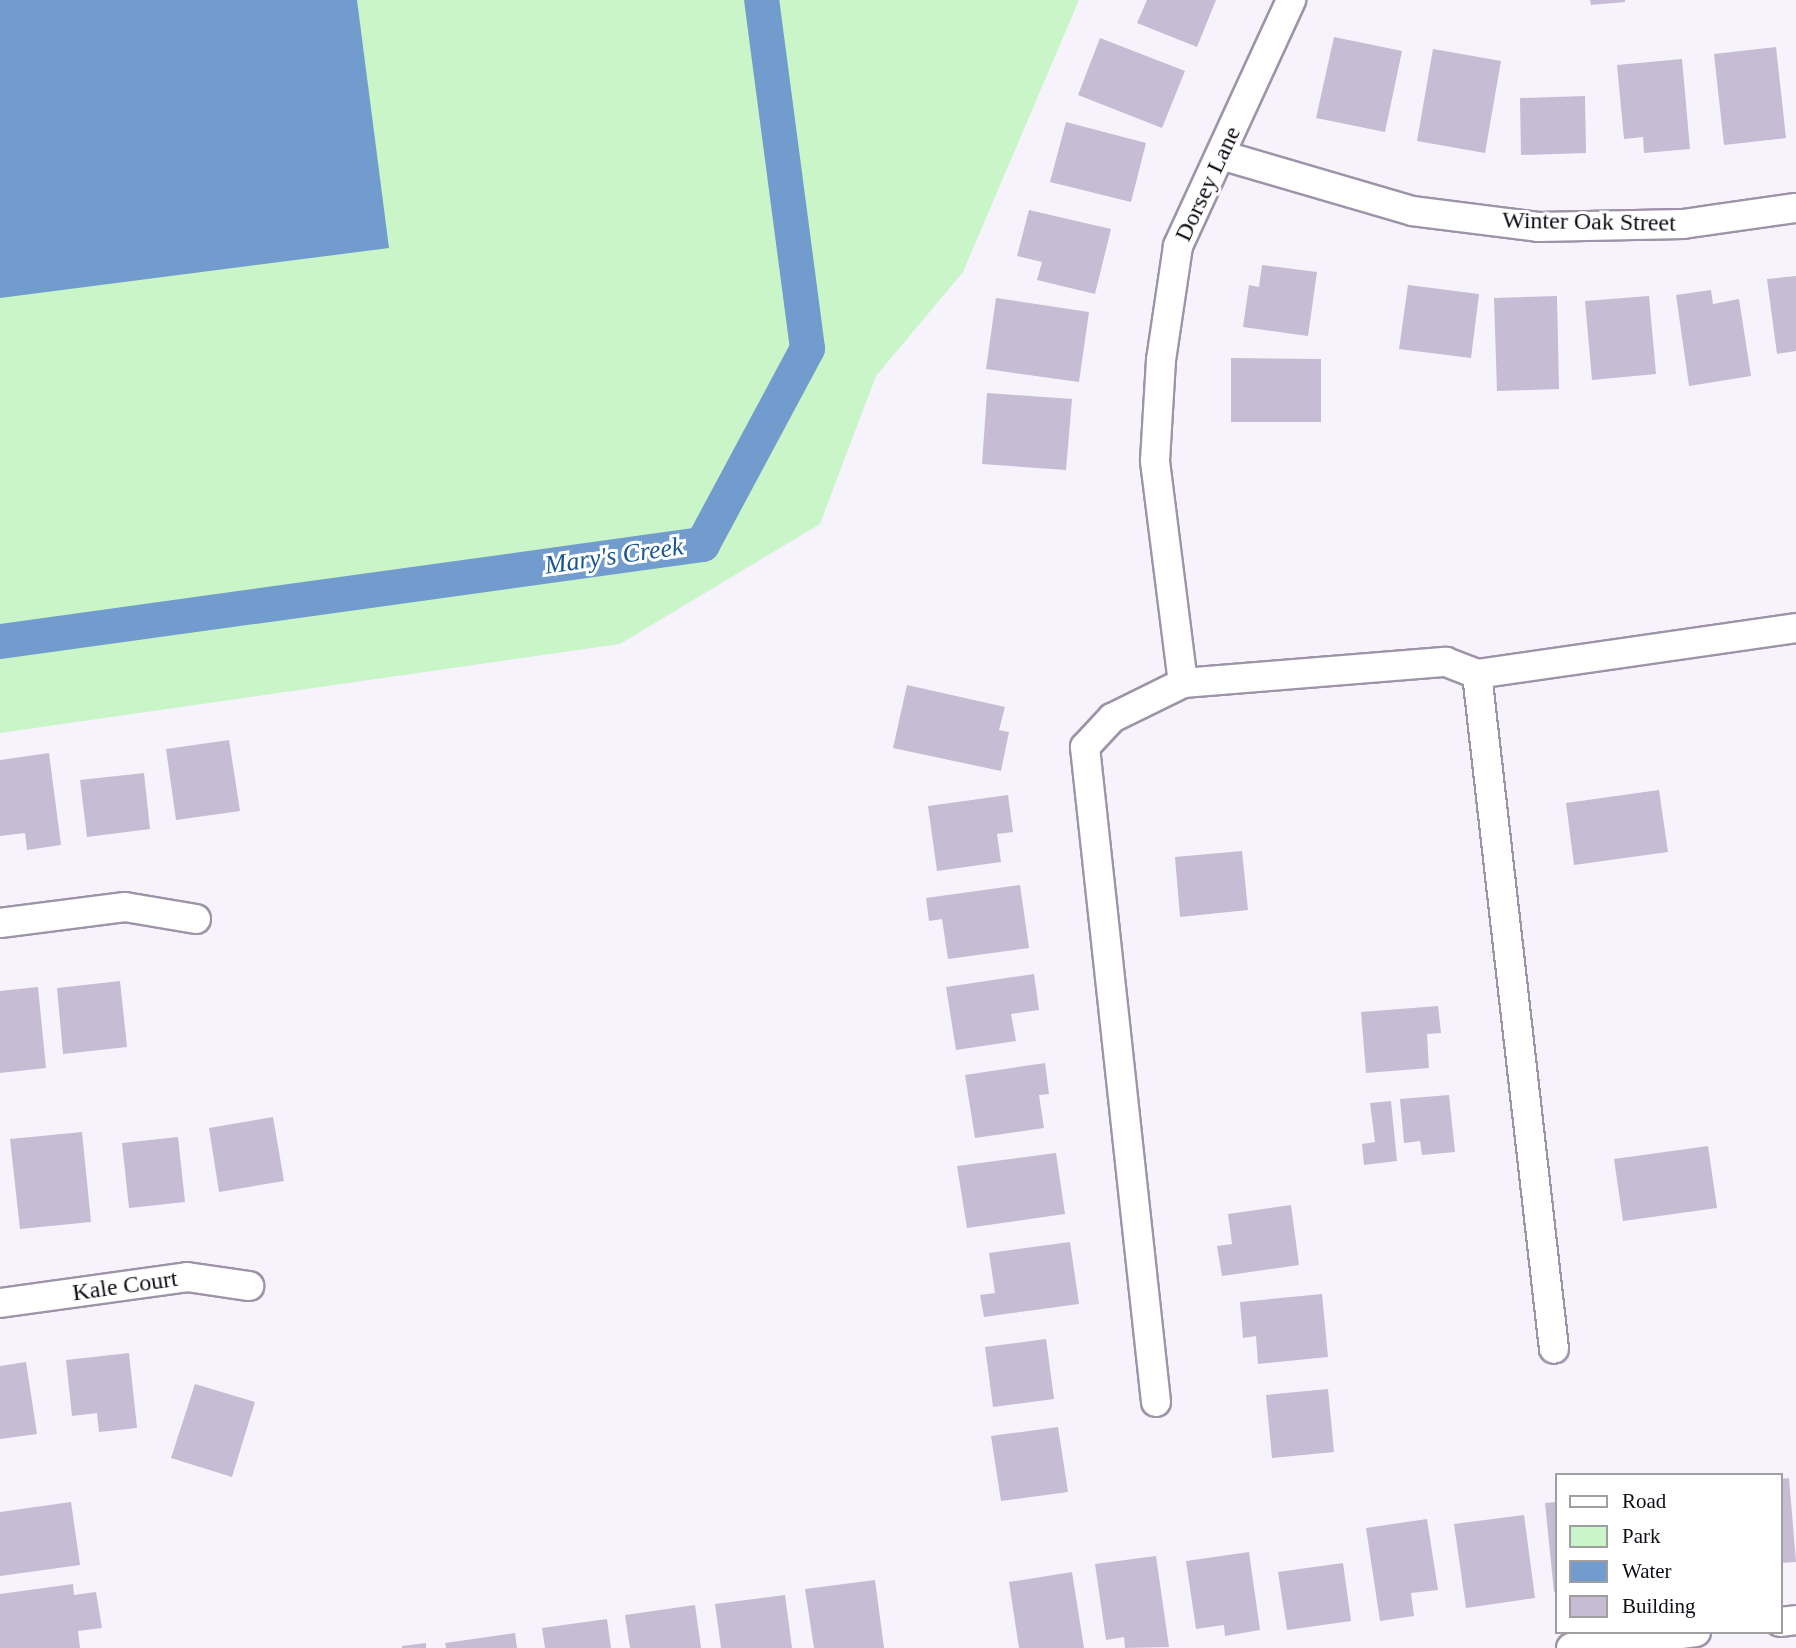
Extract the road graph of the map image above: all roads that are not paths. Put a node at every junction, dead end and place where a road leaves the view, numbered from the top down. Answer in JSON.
{"nodes":[{"id":1,"x":1291,"y":0,"type":"edge"},
{"id":2,"x":1221,"y":155,"type":"junction"},
{"id":3,"x":1796,"y":208,"type":"edge"},
{"id":4,"x":1796,"y":628,"type":"edge"},
{"id":5,"x":1477,"y":674,"type":"junction"},
{"id":6,"x":1184,"y":683,"type":"junction"},
{"id":7,"x":196,"y":919,"type":"dead end"},
{"id":8,"x":0,"y":923,"type":"edge"},
{"id":9,"x":249,"y":1286,"type":"dead end"},
{"id":10,"x":0,"y":1303,"type":"edge"},
{"id":11,"x":1554,"y":1349,"type":"dead end"},
{"id":12,"x":1156,"y":1402,"type":"dead end"},
{"id":13,"x":1681,"y":1634,"type":"edge"},
{"id":14,"x":1578,"y":1648,"type":"edge"}],
"edges":[{"from":1,"to":2,"type":"street","name":"Dorsey Lane"},
{"from":2,"to":3,"type":"street","name":"Winter Oak Street"},
{"from":2,"to":6,"type":"street","name":"Dorsey Lane"},
{"from":4,"to":5,"type":"street"},
{"from":5,"to":6,"type":"street"},
{"from":5,"to":11,"type":"street"},
{"from":6,"to":12,"type":"street"},
{"from":7,"to":8,"type":"street"},
{"from":9,"to":10,"type":"street","name":"Kale Court"},
{"from":13,"to":14,"type":"street"}]}
